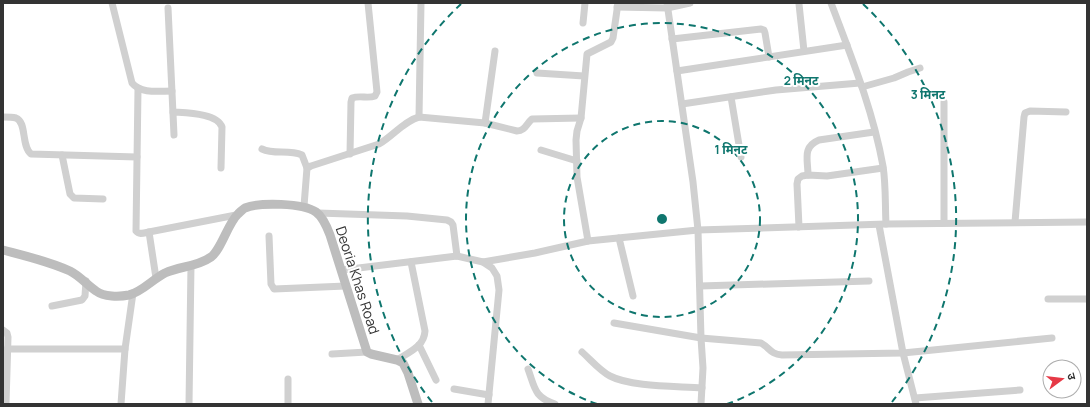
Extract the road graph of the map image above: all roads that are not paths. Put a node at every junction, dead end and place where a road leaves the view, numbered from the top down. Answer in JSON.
{"nodes":[{"id":1,"x":112,"y":3,"type":"edge"},
{"id":2,"x":368,"y":3,"type":"edge"},
{"id":3,"x":421,"y":3,"type":"edge"},
{"id":4,"x":585,"y":3,"type":"edge"},
{"id":5,"x":690,"y":3,"type":"edge"},
{"id":6,"x":832,"y":3,"type":"edge"},
{"id":7,"x":799,"y":4,"type":"dead end"},
{"id":8,"x":617,"y":5,"type":"edge"},
{"id":9,"x":667,"y":6,"type":"edge"},
{"id":10,"x":168,"y":8,"type":"dead end"},
{"id":11,"x":583,"y":23,"type":"dead end"},
{"id":12,"x":672,"y":40,"type":"junction"},
{"id":13,"x":847,"y":45,"type":"junction"},
{"id":14,"x":495,"y":51,"type":"dead end"},
{"id":15,"x":804,"y":51,"type":"junction"},
{"id":16,"x":769,"y":57,"type":"junction"},
{"id":17,"x":920,"y":68,"type":"dead end"},
{"id":18,"x":676,"y":71,"type":"junction"},
{"id":19,"x":537,"y":73,"type":"dead end"},
{"id":20,"x":584,"y":76,"type":"junction"},
{"id":21,"x":861,"y":85,"type":"junction"},
{"id":22,"x":138,"y":89,"type":"junction"},
{"id":23,"x":172,"y":91,"type":"junction"},
{"id":24,"x":731,"y":97,"type":"junction"},
{"id":25,"x":944,"y":102,"type":"dead end"},
{"id":26,"x":682,"y":104,"type":"junction"},
{"id":27,"x":173,"y":112,"type":"junction"},
{"id":28,"x":1066,"y":112,"type":"dead end"},
{"id":29,"x":3,"y":117,"type":"edge"},
{"id":30,"x":419,"y":117,"type":"junction"},
{"id":31,"x":581,"y":118,"type":"junction"},
{"id":32,"x":485,"y":123,"type":"junction"},
{"id":33,"x":874,"y":132,"type":"junction"},
{"id":34,"x":174,"y":135,"type":"dead end"},
{"id":35,"x":262,"y":149,"type":"dead end"},
{"id":36,"x":542,"y":150,"type":"dead end"},
{"id":37,"x":350,"y":154,"type":"junction"},
{"id":38,"x":62,"y":155,"type":"junction"},
{"id":39,"x":137,"y":157,"type":"junction"},
{"id":40,"x":741,"y":157,"type":"dead end"},
{"id":41,"x":577,"y":161,"type":"junction"},
{"id":42,"x":221,"y":168,"type":"dead end"},
{"id":43,"x":307,"y":168,"type":"junction"},
{"id":44,"x":883,"y":168,"type":"junction"},
{"id":45,"x":808,"y":175,"type":"junction"},
{"id":46,"x":103,"y":199,"type":"dead end"},
{"id":47,"x":304,"y":206,"type":"junction"},
{"id":48,"x":318,"y":213,"type":"junction"},
{"id":49,"x":236,"y":215,"type":"junction"},
{"id":50,"x":1015,"y":222,"type":"junction"},
{"id":51,"x":1087,"y":222,"type":"edge"},
{"id":52,"x":944,"y":223,"type":"junction"},
{"id":53,"x":883,"y":224,"type":"junction"},
{"id":54,"x":799,"y":227,"type":"junction"},
{"id":55,"x":698,"y":230,"type":"junction"},
{"id":56,"x":149,"y":232,"type":"junction"},
{"id":57,"x":269,"y":236,"type":"dead end"},
{"id":58,"x":619,"y":238,"type":"junction"},
{"id":59,"x":588,"y":241,"type":"junction"},
{"id":60,"x":3,"y":250,"type":"edge"},
{"id":61,"x":457,"y":256,"type":"junction"},
{"id":62,"x":411,"y":262,"type":"junction"},
{"id":63,"x":483,"y":262,"type":"junction"},
{"id":64,"x":191,"y":265,"type":"junction"},
{"id":65,"x":342,"y":270,"type":"junction"},
{"id":66,"x":156,"y":278,"type":"junction"},
{"id":67,"x":86,"y":281,"type":"junction"},
{"id":68,"x":869,"y":281,"type":"dead end"},
{"id":69,"x":346,"y":286,"type":"junction"},
{"id":70,"x":700,"y":286,"type":"junction"},
{"id":71,"x":133,"y":293,"type":"junction"},
{"id":72,"x":633,"y":296,"type":"dead end"},
{"id":73,"x":1048,"y":299,"type":"dead end"},
{"id":74,"x":1087,"y":299,"type":"edge"},
{"id":75,"x":52,"y":306,"type":"dead end"},
{"id":76,"x":614,"y":323,"type":"dead end"},
{"id":77,"x":3,"y":330,"type":"edge"},
{"id":78,"x":701,"y":338,"type":"junction"},
{"id":79,"x":1052,"y":338,"type":"dead end"},
{"id":80,"x":419,"y":345,"type":"junction"},
{"id":81,"x":8,"y":349,"type":"junction"},
{"id":82,"x":125,"y":349,"type":"junction"},
{"id":83,"x":367,"y":352,"type":"junction"},
{"id":84,"x":582,"y":352,"type":"dead end"},
{"id":85,"x":903,"y":353,"type":"junction"},
{"id":86,"x":332,"y":354,"type":"dead end"},
{"id":87,"x":397,"y":360,"type":"junction"},
{"id":88,"x":528,"y":370,"type":"dead end"},
{"id":89,"x":288,"y":379,"type":"dead end"},
{"id":90,"x":436,"y":380,"type":"dead end"},
{"id":91,"x":702,"y":388,"type":"junction"},
{"id":92,"x":454,"y":389,"type":"dead end"},
{"id":93,"x":1020,"y":390,"type":"dead end"},
{"id":94,"x":489,"y":395,"type":"junction"},
{"id":95,"x":916,"y":401,"type":"edge"},
{"id":96,"x":6,"y":404,"type":"edge"},
{"id":97,"x":121,"y":404,"type":"edge"},
{"id":98,"x":189,"y":404,"type":"edge"},
{"id":99,"x":288,"y":404,"type":"edge"},
{"id":100,"x":418,"y":404,"type":"edge"},
{"id":101,"x":488,"y":404,"type":"edge"},
{"id":102,"x":554,"y":404,"type":"edge"},
{"id":103,"x":701,"y":404,"type":"edge"}],
"edges":[{"from":1,"to":22,"type":"street"},
{"from":2,"to":37,"type":"street"},
{"from":3,"to":30,"type":"street"},
{"from":4,"to":11,"type":"street"},
{"from":5,"to":9,"type":"street"},
{"from":6,"to":13,"type":"street"},
{"from":7,"to":15,"type":"street"},
{"from":8,"to":9,"type":"street"},
{"from":8,"to":20,"type":"street"},
{"from":9,"to":12,"type":"street"},
{"from":10,"to":23,"type":"street"},
{"from":12,"to":16,"type":"street"},
{"from":12,"to":18,"type":"street"},
{"from":13,"to":15,"type":"street"},
{"from":13,"to":21,"type":"street"},
{"from":14,"to":32,"type":"street"},
{"from":15,"to":16,"type":"street"},
{"from":16,"to":18,"type":"street"},
{"from":17,"to":21,"type":"street"},
{"from":18,"to":26,"type":"street"},
{"from":19,"to":20,"type":"street"},
{"from":20,"to":31,"type":"street"},
{"from":21,"to":24,"type":"street"},
{"from":21,"to":33,"type":"street"},
{"from":22,"to":23,"type":"street"},
{"from":22,"to":39,"type":"street"},
{"from":23,"to":27,"type":"street"},
{"from":24,"to":26,"type":"street"},
{"from":24,"to":40,"type":"street"},
{"from":25,"to":52,"type":"street"},
{"from":26,"to":55,"type":"street"},
{"from":27,"to":34,"type":"street"},
{"from":27,"to":42,"type":"street"},
{"from":28,"to":50,"type":"street"},
{"from":29,"to":38,"type":"street"},
{"from":30,"to":32,"type":"street"},
{"from":30,"to":37,"type":"street"},
{"from":31,"to":32,"type":"street"},
{"from":31,"to":41,"type":"street"},
{"from":33,"to":44,"type":"street"},
{"from":33,"to":45,"type":"street"},
{"from":35,"to":43,"type":"street"},
{"from":36,"to":41,"type":"street"},
{"from":37,"to":43,"type":"street"},
{"from":38,"to":39,"type":"street"},
{"from":38,"to":46,"type":"street"},
{"from":39,"to":56,"type":"street"},
{"from":41,"to":59,"type":"street"},
{"from":43,"to":47,"type":"street"},
{"from":44,"to":45,"type":"street"},
{"from":44,"to":53,"type":"street"},
{"from":45,"to":54,"type":"street"},
{"from":47,"to":48,"type":"street"},
{"from":47,"to":49,"type":"street"},
{"from":48,"to":61,"type":"street"},
{"from":48,"to":65,"type":"street","name":"Deoria Khas Road"},
{"from":49,"to":56,"type":"street"},
{"from":49,"to":64,"type":"street"},
{"from":50,"to":51,"type":"street"},
{"from":50,"to":52,"type":"street"},
{"from":52,"to":53,"type":"street"},
{"from":53,"to":54,"type":"street"},
{"from":53,"to":85,"type":"street"},
{"from":54,"to":55,"type":"street"},
{"from":55,"to":58,"type":"street"},
{"from":55,"to":70,"type":"street"},
{"from":56,"to":66,"type":"street"},
{"from":57,"to":69,"type":"street"},
{"from":58,"to":59,"type":"street"},
{"from":58,"to":72,"type":"street"},
{"from":59,"to":63,"type":"street"},
{"from":60,"to":67,"type":"street"},
{"from":61,"to":62,"type":"street"},
{"from":61,"to":63,"type":"street"},
{"from":62,"to":65,"type":"street"},
{"from":62,"to":80,"type":"street"},
{"from":63,"to":94,"type":"street"},
{"from":64,"to":66,"type":"street"},
{"from":64,"to":98,"type":"street"},
{"from":65,"to":69,"type":"street","name":"Deoria Khas Road"},
{"from":66,"to":71,"type":"street"},
{"from":67,"to":71,"type":"street"},
{"from":67,"to":75,"type":"street"},
{"from":68,"to":70,"type":"street"},
{"from":69,"to":83,"type":"street","name":"Deoria Khas Road"},
{"from":70,"to":78,"type":"street"},
{"from":71,"to":82,"type":"street"},
{"from":73,"to":74,"type":"street"},
{"from":76,"to":78,"type":"street"},
{"from":77,"to":81,"type":"street"},
{"from":78,"to":85,"type":"street"},
{"from":78,"to":91,"type":"street"},
{"from":79,"to":85,"type":"street"},
{"from":80,"to":87,"type":"street"},
{"from":80,"to":90,"type":"street"},
{"from":81,"to":82,"type":"street"},
{"from":81,"to":96,"type":"street"},
{"from":82,"to":97,"type":"street"},
{"from":83,"to":86,"type":"street"},
{"from":83,"to":87,"type":"street","name":"Deoria Khas Road"},
{"from":84,"to":91,"type":"street"},
{"from":85,"to":95,"type":"street"},
{"from":87,"to":100,"type":"street"},
{"from":88,"to":102,"type":"street"},
{"from":89,"to":99,"type":"street"},
{"from":91,"to":103,"type":"street"},
{"from":92,"to":94,"type":"street"},
{"from":93,"to":95,"type":"street"},
{"from":94,"to":101,"type":"street"}]}
